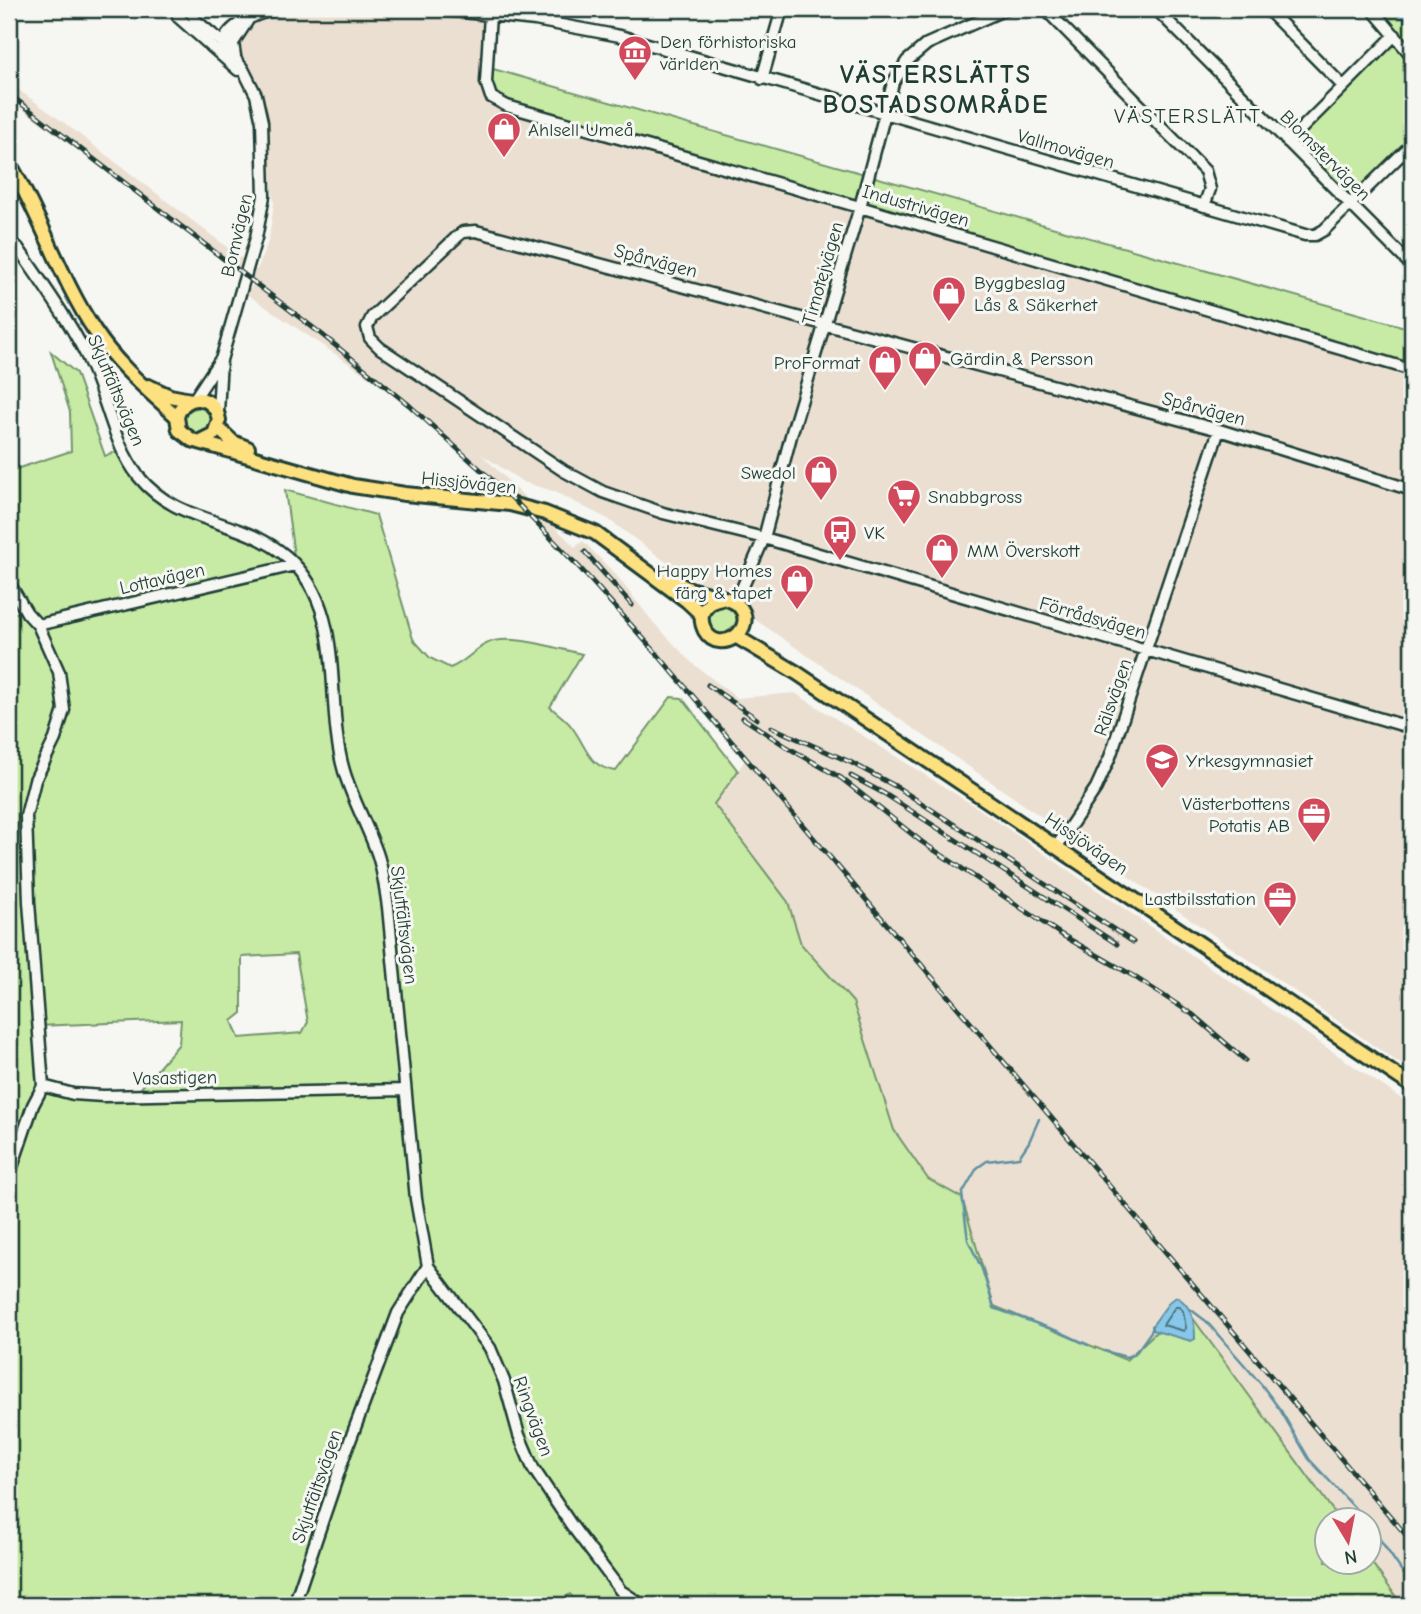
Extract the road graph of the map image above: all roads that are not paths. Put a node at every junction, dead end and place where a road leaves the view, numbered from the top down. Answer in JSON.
{"nodes":[{"id":1,"x":190,"y":9,"type":"edge"},
{"id":2,"x":276,"y":9,"type":"edge"},
{"id":3,"x":436,"y":9,"type":"edge"},
{"id":4,"x":782,"y":9,"type":"edge"},
{"id":5,"x":1006,"y":9,"type":"edge"},
{"id":6,"x":1045,"y":9,"type":"edge"},
{"id":7,"x":1156,"y":9,"type":"edge"},
{"id":8,"x":1268,"y":9,"type":"edge"},
{"id":9,"x":1372,"y":9,"type":"edge"},
{"id":10,"x":175,"y":13,"type":"edge"},
{"id":11,"x":490,"y":14,"type":"junction"},
{"id":12,"x":212,"y":34,"type":"junction"},
{"id":13,"x":232,"y":35,"type":"junction"},
{"id":14,"x":1395,"y":35,"type":"junction"},
{"id":15,"x":223,"y":45,"type":"junction"},
{"id":16,"x":1412,"y":56,"type":"edge"},
{"id":17,"x":232,"y":58,"type":"junction"},
{"id":18,"x":762,"y":79,"type":"junction"},
{"id":19,"x":1343,"y":86,"type":"junction"},
{"id":20,"x":884,"y":113,"type":"junction"},
{"id":21,"x":1288,"y":142,"type":"junction"},
{"id":22,"x":1412,"y":144,"type":"edge"},
{"id":23,"x":1408,"y":156,"type":"edge"},
{"id":24,"x":9,"y":163,"type":"edge"},
{"id":25,"x":9,"y":173,"type":"edge"},
{"id":26,"x":26,"y":191,"type":"junction"},
{"id":27,"x":1350,"y":205,"type":"junction"},
{"id":28,"x":1204,"y":206,"type":"junction"},
{"id":29,"x":860,"y":207,"type":"junction"},
{"id":30,"x":9,"y":241,"type":"edge"},
{"id":31,"x":1412,"y":265,"type":"edge"},
{"id":32,"x":825,"y":324,"type":"junction"},
{"id":33,"x":221,"y":359,"type":"junction"},
{"id":34,"x":1412,"y":370,"type":"edge"},
{"id":35,"x":138,"y":382,"type":"junction"},
{"id":36,"x":193,"y":399,"type":"junction"},
{"id":37,"x":218,"y":412,"type":"junction"},
{"id":38,"x":177,"y":417,"type":"junction"},
{"id":39,"x":218,"y":428,"type":"junction"},
{"id":40,"x":1219,"y":430,"type":"junction"},
{"id":41,"x":200,"y":441,"type":"junction"},
{"id":42,"x":309,"y":473,"type":"junction"},
{"id":43,"x":1412,"y":491,"type":"edge"},
{"id":44,"x":764,"y":538,"type":"junction"},
{"id":45,"x":618,"y":550,"type":"junction"},
{"id":46,"x":295,"y":565,"type":"junction"},
{"id":47,"x":9,"y":583,"type":"edge"},
{"id":48,"x":722,"y":598,"type":"junction"},
{"id":49,"x":736,"y":602,"type":"junction"},
{"id":50,"x":702,"y":615,"type":"junction"},
{"id":51,"x":38,"y":625,"type":"junction"},
{"id":52,"x":737,"y":636,"type":"junction"},
{"id":53,"x":1146,"y":650,"type":"junction"},
{"id":54,"x":1412,"y":728,"type":"edge"},
{"id":55,"x":1057,"y":846,"type":"junction"},
{"id":56,"x":43,"y":1086,"type":"junction"},
{"id":57,"x":1412,"y":1086,"type":"edge"},
{"id":58,"x":405,"y":1090,"type":"junction"},
{"id":59,"x":9,"y":1176,"type":"edge"},
{"id":60,"x":428,"y":1266,"type":"junction"},
{"id":61,"x":295,"y":1605,"type":"edge"},
{"id":62,"x":642,"y":1605,"type":"edge"}],
"edges":[{"from":1,"to":12,"type":"street","name":"Bomvägen"},
{"from":2,"to":13,"type":"street"},
{"from":3,"to":11,"type":"street","name":"Vallmovägen"},
{"from":4,"to":18,"type":"street"},
{"from":5,"to":20,"type":"street","name":"Timotejvägen"},
{"from":6,"to":28,"type":"street"},
{"from":7,"to":21,"type":"street","name":"Blomstervägen"},
{"from":8,"to":19,"type":"street"},
{"from":9,"to":14,"type":"street"},
{"from":10,"to":15,"type":"street","name":"Bomvägen"},
{"from":10,"to":17,"type":"street","name":"Bomvägen"},
{"from":11,"to":18,"type":"street","name":"Vallmovägen"},
{"from":11,"to":29,"type":"street","name":"Industrivägen"},
{"from":12,"to":13,"type":"street"},
{"from":12,"to":15,"type":"street","name":"Bomvägen"},
{"from":13,"to":15,"type":"street"},
{"from":13,"to":17,"type":"street"},
{"from":14,"to":16,"type":"street"},
{"from":14,"to":19,"type":"street"},
{"from":15,"to":17,"type":"street","name":"Bomvägen"},
{"from":17,"to":33,"type":"street","name":"Bomvägen"},
{"from":18,"to":20,"type":"street","name":"Vallmovägen"},
{"from":19,"to":21,"type":"street"},
{"from":20,"to":28,"type":"street","name":"Vallmovägen"},
{"from":20,"to":29,"type":"street","name":"Timotejvägen"},
{"from":21,"to":27,"type":"street","name":"Blomstervägen"},
{"from":22,"to":23,"type":"street"},
{"from":23,"to":27,"type":"street"},
{"from":24,"to":26,"type":"main road"},
{"from":25,"to":26,"type":"main road"},
{"from":26,"to":35,"type":"main road"},
{"from":27,"to":28,"type":"street","name":"Vallmovägen"},
{"from":27,"to":31,"type":"street","name":"Blomstervägen"},
{"from":29,"to":32,"type":"street","name":"Timotejvägen"},
{"from":29,"to":34,"type":"street","name":"Industrivägen"},
{"from":30,"to":46,"type":"street","name":"Skjutfältsvägen"},
{"from":32,"to":40,"type":"street","name":"Spårvägen"},
{"from":32,"to":44,"type":"street","name":"Timotejvägen"},
{"from":32,"to":44,"type":"street","name":"Spårvägen"},
{"from":33,"to":36,"type":"street","name":"Bomvägen"},
{"from":33,"to":37,"type":"street","name":"Bomvägen"},
{"from":35,"to":36,"type":"main road"},
{"from":35,"to":38,"type":"main road"},
{"from":36,"to":37,"type":"main road"},
{"from":36,"to":38,"type":"main road"},
{"from":37,"to":39,"type":"main road"},
{"from":38,"to":41,"type":"main road"},
{"from":39,"to":41,"type":"main road"},
{"from":39,"to":42,"type":"main road","name":"Hissjövägen"},
{"from":40,"to":43,"type":"street","name":"Spårvägen"},
{"from":40,"to":53,"type":"street","name":"Rälsvägen"},
{"from":41,"to":42,"type":"main road","name":"Hissjövägen"},
{"from":42,"to":45,"type":"main road","name":"Hissjövägen"},
{"from":44,"to":49,"type":"street","name":"Timotejvägen"},
{"from":44,"to":53,"type":"street","name":"Förrådsvägen"},
{"from":45,"to":48,"type":"main road","name":"Hissjövägen"},
{"from":45,"to":50,"type":"main road","name":"Hissjövägen"},
{"from":46,"to":51,"type":"street","name":"Lottavägen"},
{"from":46,"to":58,"type":"street","name":"Skjutfältsvägen"},
{"from":47,"to":51,"type":"street"},
{"from":48,"to":49,"type":"main road"},
{"from":48,"to":50,"type":"main road"},
{"from":49,"to":52,"type":"main road"},
{"from":50,"to":52,"type":"main road"},
{"from":51,"to":56,"type":"street"},
{"from":52,"to":55,"type":"main road","name":"Hissjövägen"},
{"from":53,"to":54,"type":"street","name":"Förrådsvägen"},
{"from":53,"to":55,"type":"street","name":"Rälsvägen"},
{"from":55,"to":57,"type":"main road","name":"Hissjövägen"},
{"from":56,"to":58,"type":"street","name":"Vasastigen"},
{"from":56,"to":59,"type":"street"},
{"from":58,"to":60,"type":"street","name":"Skjutfältsvägen"},
{"from":60,"to":61,"type":"street","name":"Skjutfältsvägen"},
{"from":60,"to":62,"type":"street","name":"Ringvägen"}]}
